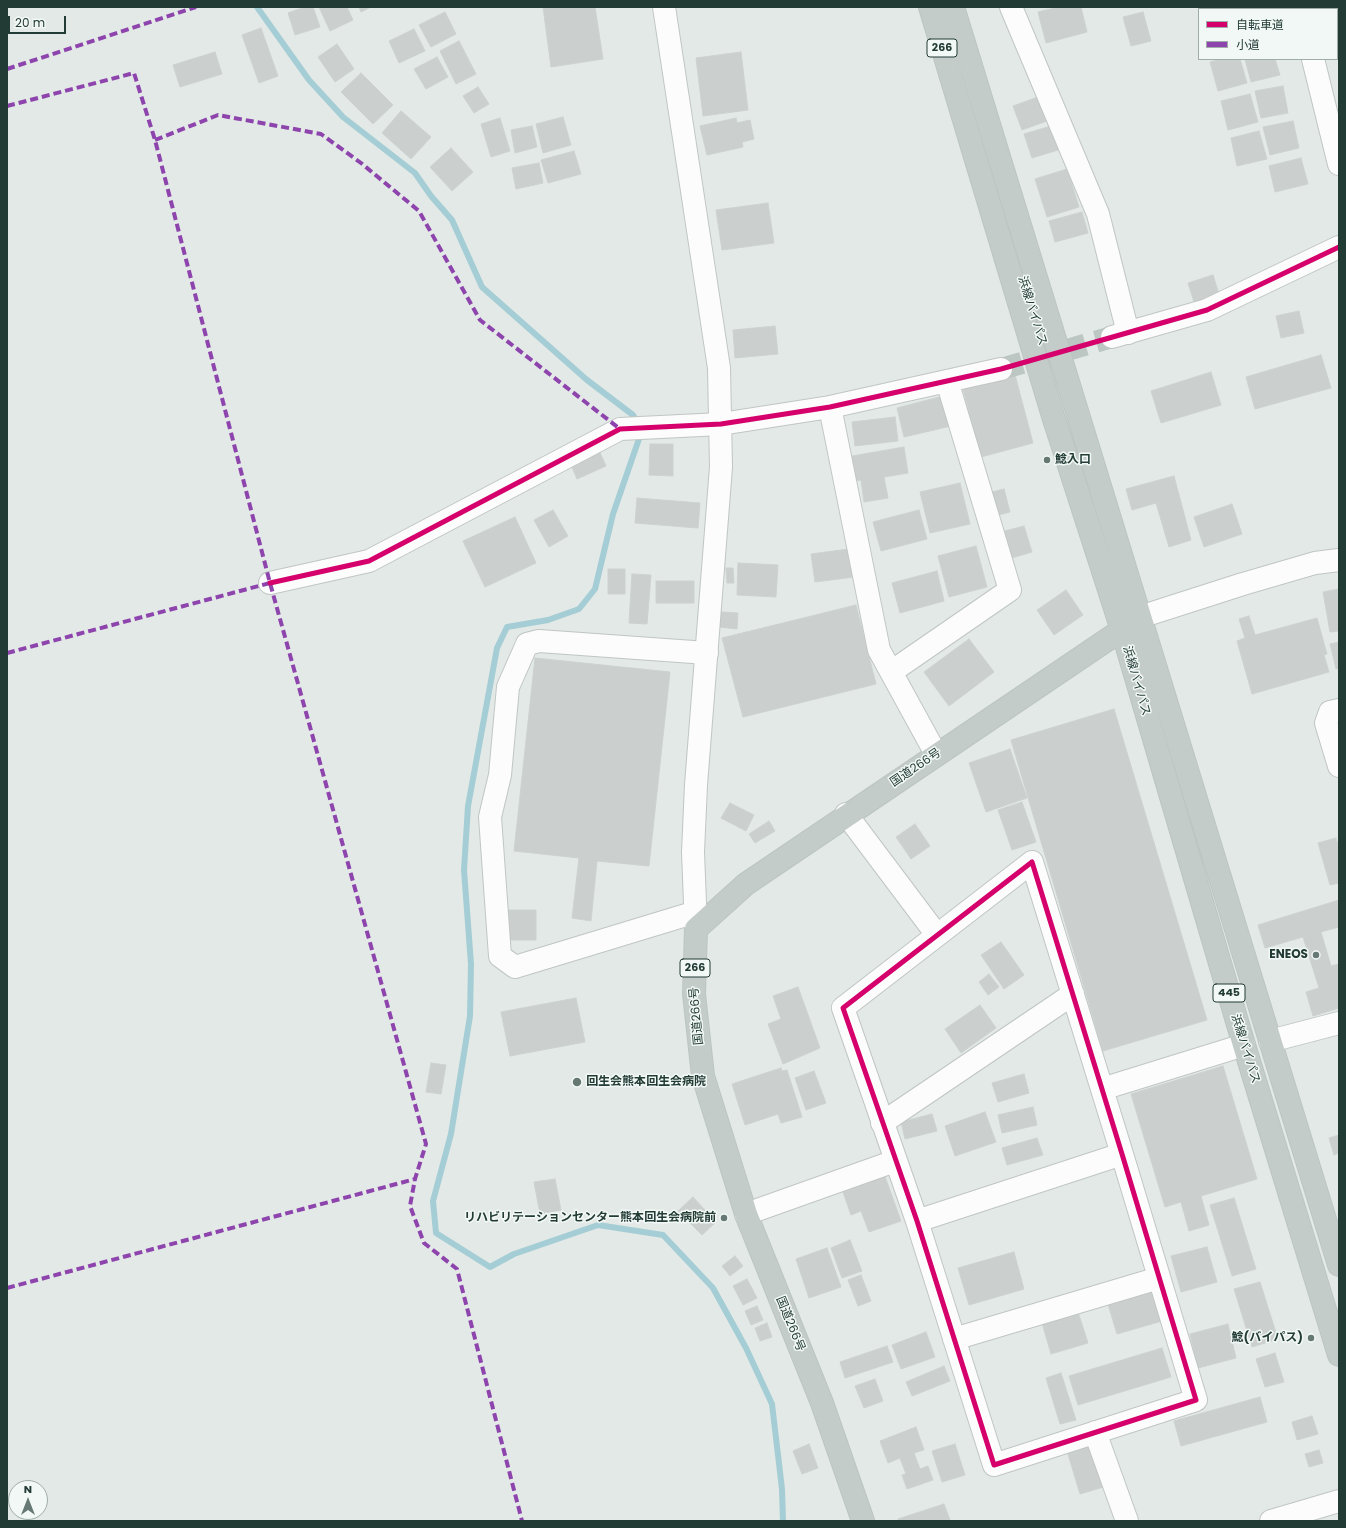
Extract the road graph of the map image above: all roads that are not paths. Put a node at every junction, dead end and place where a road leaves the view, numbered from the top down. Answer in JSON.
{"nodes":[{"id":1,"x":664,"y":7,"type":"edge"},
{"id":2,"x":930,"y":7,"type":"edge"},
{"id":3,"x":953,"y":7,"type":"edge"},
{"id":4,"x":1011,"y":7,"type":"edge"},
{"id":5,"x":1313,"y":60,"type":"edge"},
{"id":6,"x":1339,"y":164,"type":"edge"},
{"id":7,"x":1339,"y":247,"type":"edge"},
{"id":8,"x":1001,"y":369,"type":"tunnel mouth"},
{"id":9,"x":947,"y":381,"type":"junction"},
{"id":10,"x":830,"y":407,"type":"junction"},
{"id":11,"x":721,"y":424,"type":"junction"},
{"id":12,"x":1339,"y":560,"type":"edge"},
{"id":13,"x":270,"y":583,"type":"dead end"},
{"id":14,"x":1140,"y":617,"type":"junction"},
{"id":15,"x":1122,"y":630,"type":"junction"},
{"id":16,"x":707,"y":653,"type":"junction"},
{"id":17,"x":891,"y":672,"type":"junction"},
{"id":18,"x":1339,"y":710,"type":"edge"},
{"id":19,"x":936,"y":754,"type":"junction"},
{"id":20,"x":1339,"y":766,"type":"edge"},
{"id":21,"x":846,"y":814,"type":"junction"},
{"id":22,"x":696,"y":921,"type":"junction"},
{"id":23,"x":937,"y":936,"type":"junction"},
{"id":24,"x":1073,"y":994,"type":"junction"},
{"id":25,"x":1339,"y":1022,"type":"edge"},
{"id":26,"x":1270,"y":1041,"type":"junction"},
{"id":27,"x":1244,"y":1045,"type":"junction"},
{"id":28,"x":1102,"y":1089,"type":"junction"},
{"id":29,"x":882,"y":1123,"type":"junction"},
{"id":30,"x":1122,"y":1154,"type":"junction"},
{"id":31,"x":896,"y":1161,"type":"junction"},
{"id":32,"x":746,"y":1214,"type":"junction"},
{"id":33,"x":917,"y":1221,"type":"junction"},
{"id":34,"x":1339,"y":1265,"type":"edge"},
{"id":35,"x":1159,"y":1278,"type":"junction"},
{"id":36,"x":954,"y":1340,"type":"junction"},
{"id":37,"x":1339,"y":1356,"type":"edge"},
{"id":38,"x":1095,"y":1432,"type":"junction"},
{"id":39,"x":1339,"y":1501,"type":"edge"},
{"id":40,"x":863,"y":1521,"type":"edge"},
{"id":41,"x":1127,"y":1521,"type":"edge"},
{"id":42,"x":1271,"y":1521,"type":"edge"}],
"edges":[{"from":1,"to":11,"type":"street"},
{"from":2,"to":15,"type":"highway","name":"浜線バイパス","number":"266"},
{"from":3,"to":14,"type":"highway","name":"浜線バイパス","number":"266"},
{"from":4,"to":7,"type":"street"},
{"from":5,"to":6,"type":"street"},
{"from":8,"to":9,"type":"street"},
{"from":9,"to":10,"type":"street"},
{"from":9,"to":17,"type":"street"},
{"from":10,"to":11,"type":"street"},
{"from":10,"to":17,"type":"street"},
{"from":11,"to":13,"type":"street"},
{"from":11,"to":16,"type":"street"},
{"from":12,"to":14,"type":"street"},
{"from":14,"to":15,"type":"highway","name":"国道266号"},
{"from":14,"to":26,"type":"highway","name":"浜線バイパス","number":"445"},
{"from":15,"to":19,"type":"highway","name":"国道266号"},
{"from":15,"to":27,"type":"highway","name":"浜線バイパス","number":"445"},
{"from":16,"to":22,"type":"street"},
{"from":16,"to":22,"type":"street"},
{"from":17,"to":19,"type":"street"},
{"from":18,"to":20,"type":"street"},
{"from":19,"to":21,"type":"highway","name":"国道266号"},
{"from":21,"to":22,"type":"highway","name":"国道266号"},
{"from":21,"to":23,"type":"street"},
{"from":22,"to":32,"type":"highway","name":"国道266号","number":"266"},
{"from":23,"to":24,"type":"street"},
{"from":23,"to":29,"type":"street"},
{"from":24,"to":28,"type":"street"},
{"from":24,"to":29,"type":"street"},
{"from":25,"to":26,"type":"street"},
{"from":26,"to":34,"type":"highway","name":"浜線バイパス","number":"445"},
{"from":27,"to":28,"type":"street"},
{"from":27,"to":37,"type":"highway","name":"浜線バイパス","number":"445"},
{"from":28,"to":30,"type":"street"},
{"from":29,"to":31,"type":"street"},
{"from":30,"to":33,"type":"street"},
{"from":30,"to":35,"type":"street"},
{"from":31,"to":32,"type":"street"},
{"from":31,"to":33,"type":"street"},
{"from":32,"to":40,"type":"highway","name":"国道266号","number":"266"},
{"from":33,"to":36,"type":"street"},
{"from":35,"to":36,"type":"street"},
{"from":35,"to":38,"type":"street"},
{"from":36,"to":38,"type":"street"},
{"from":38,"to":41,"type":"street"},
{"from":39,"to":42,"type":"street"}]}
